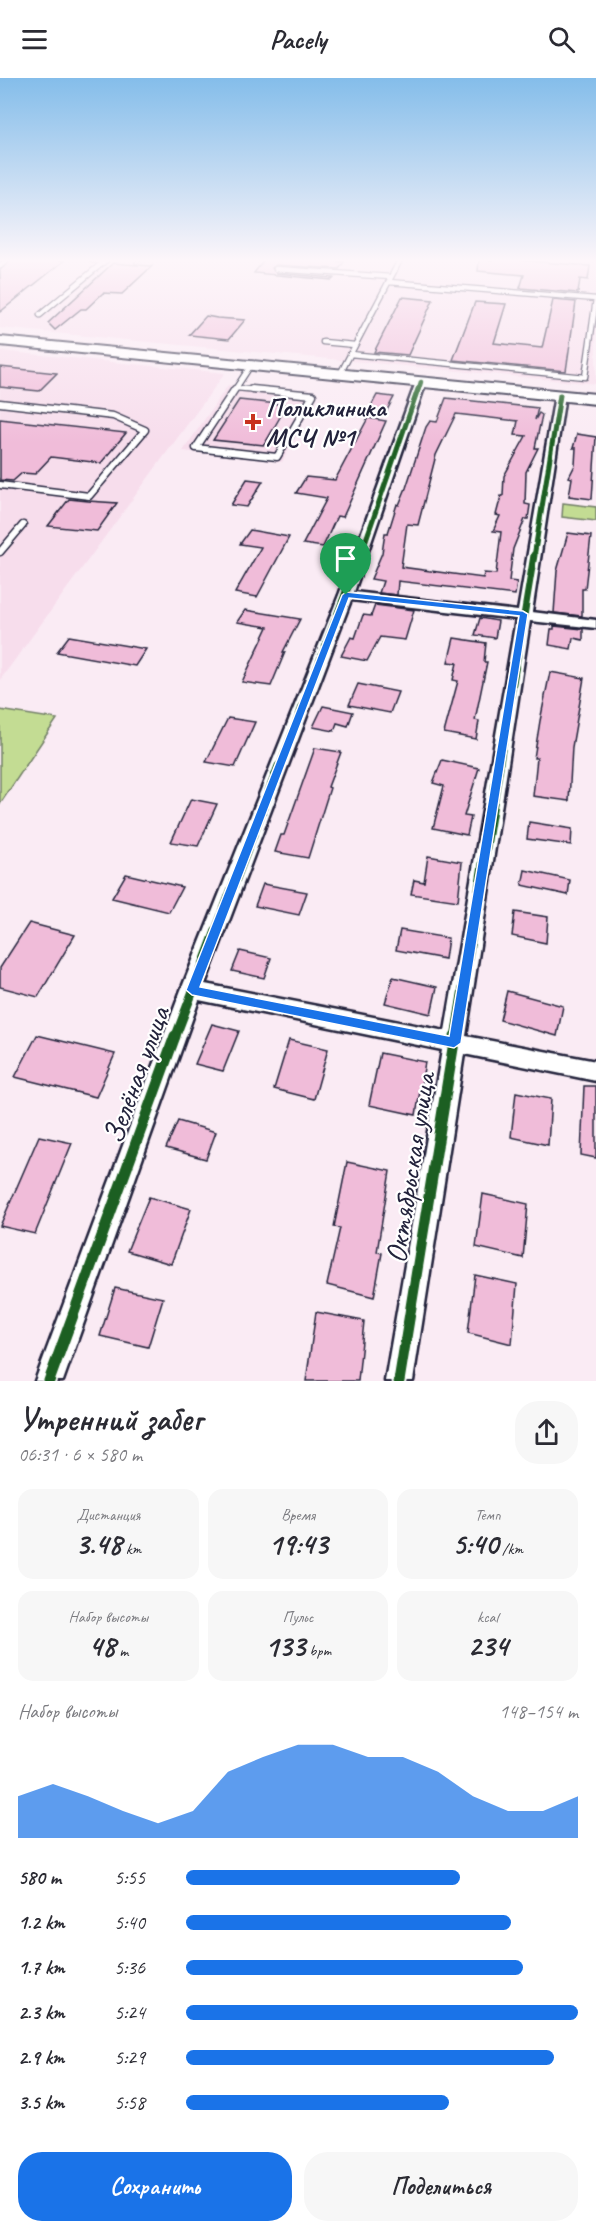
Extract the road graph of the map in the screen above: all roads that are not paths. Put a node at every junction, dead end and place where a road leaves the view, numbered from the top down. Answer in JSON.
{"nodes":[{"id":1,"x":368,"y":321,"type":"edge"},
{"id":2,"x":593,"y":321,"type":"edge"},
{"id":3,"x":0,"y":341,"type":"edge"},
{"id":4,"x":323,"y":342,"type":"dead end"},
{"id":5,"x":355,"y":345,"type":"junction"},
{"id":6,"x":350,"y":354,"type":"junction"},
{"id":7,"x":251,"y":365,"type":"junction"},
{"id":8,"x":340,"y":374,"type":"junction"},
{"id":9,"x":421,"y":382,"type":"junction"},
{"id":10,"x":236,"y":388,"type":"junction"},
{"id":11,"x":560,"y":395,"type":"junction"},
{"id":12,"x":596,"y":399,"type":"edge"},
{"id":13,"x":0,"y":403,"type":"edge"},
{"id":14,"x":0,"y":485,"type":"edge"},
{"id":15,"x":23,"y":525,"type":"dead end"},
{"id":16,"x":0,"y":552,"type":"edge"},
{"id":17,"x":346,"y":595,"type":"junction"},
{"id":18,"x":523,"y":614,"type":"junction"},
{"id":19,"x":596,"y":624,"type":"edge"},
{"id":20,"x":192,"y":990,"type":"junction"},
{"id":21,"x":454,"y":1043,"type":"junction"},
{"id":22,"x":596,"y":1071,"type":"edge"},
{"id":23,"x":49,"y":1381,"type":"edge"},
{"id":24,"x":399,"y":1381,"type":"edge"}],
"edges":[{"from":1,"to":5,"type":"lane"},
{"from":2,"to":6,"type":"lane"},
{"from":3,"to":7,"type":"main road"},
{"from":4,"to":5,"type":"lane"},
{"from":5,"to":6,"type":"lane"},
{"from":6,"to":8,"type":"lane"},
{"from":7,"to":8,"type":"main road"},
{"from":7,"to":10,"type":"lane"},
{"from":8,"to":9,"type":"main road"},
{"from":9,"to":11,"type":"main road"},
{"from":9,"to":17,"type":"street","name":"Зелёная улица"},
{"from":10,"to":10,"type":"lane"},
{"from":11,"to":12,"type":"main road"},
{"from":11,"to":18,"type":"street","name":"Октябрьская улица"},
{"from":13,"to":14,"type":"lane"},
{"from":15,"to":16,"type":"lane"},
{"from":17,"to":18,"type":"street"},
{"from":17,"to":20,"type":"street","name":"Зелёная улица"},
{"from":18,"to":19,"type":"street"},
{"from":18,"to":21,"type":"street","name":"Октябрьская улица"},
{"from":20,"to":21,"type":"street"},
{"from":20,"to":23,"type":"street","name":"Зелёная улица"},
{"from":21,"to":22,"type":"street"},
{"from":21,"to":24,"type":"street","name":"Октябрьская улица"}]}
